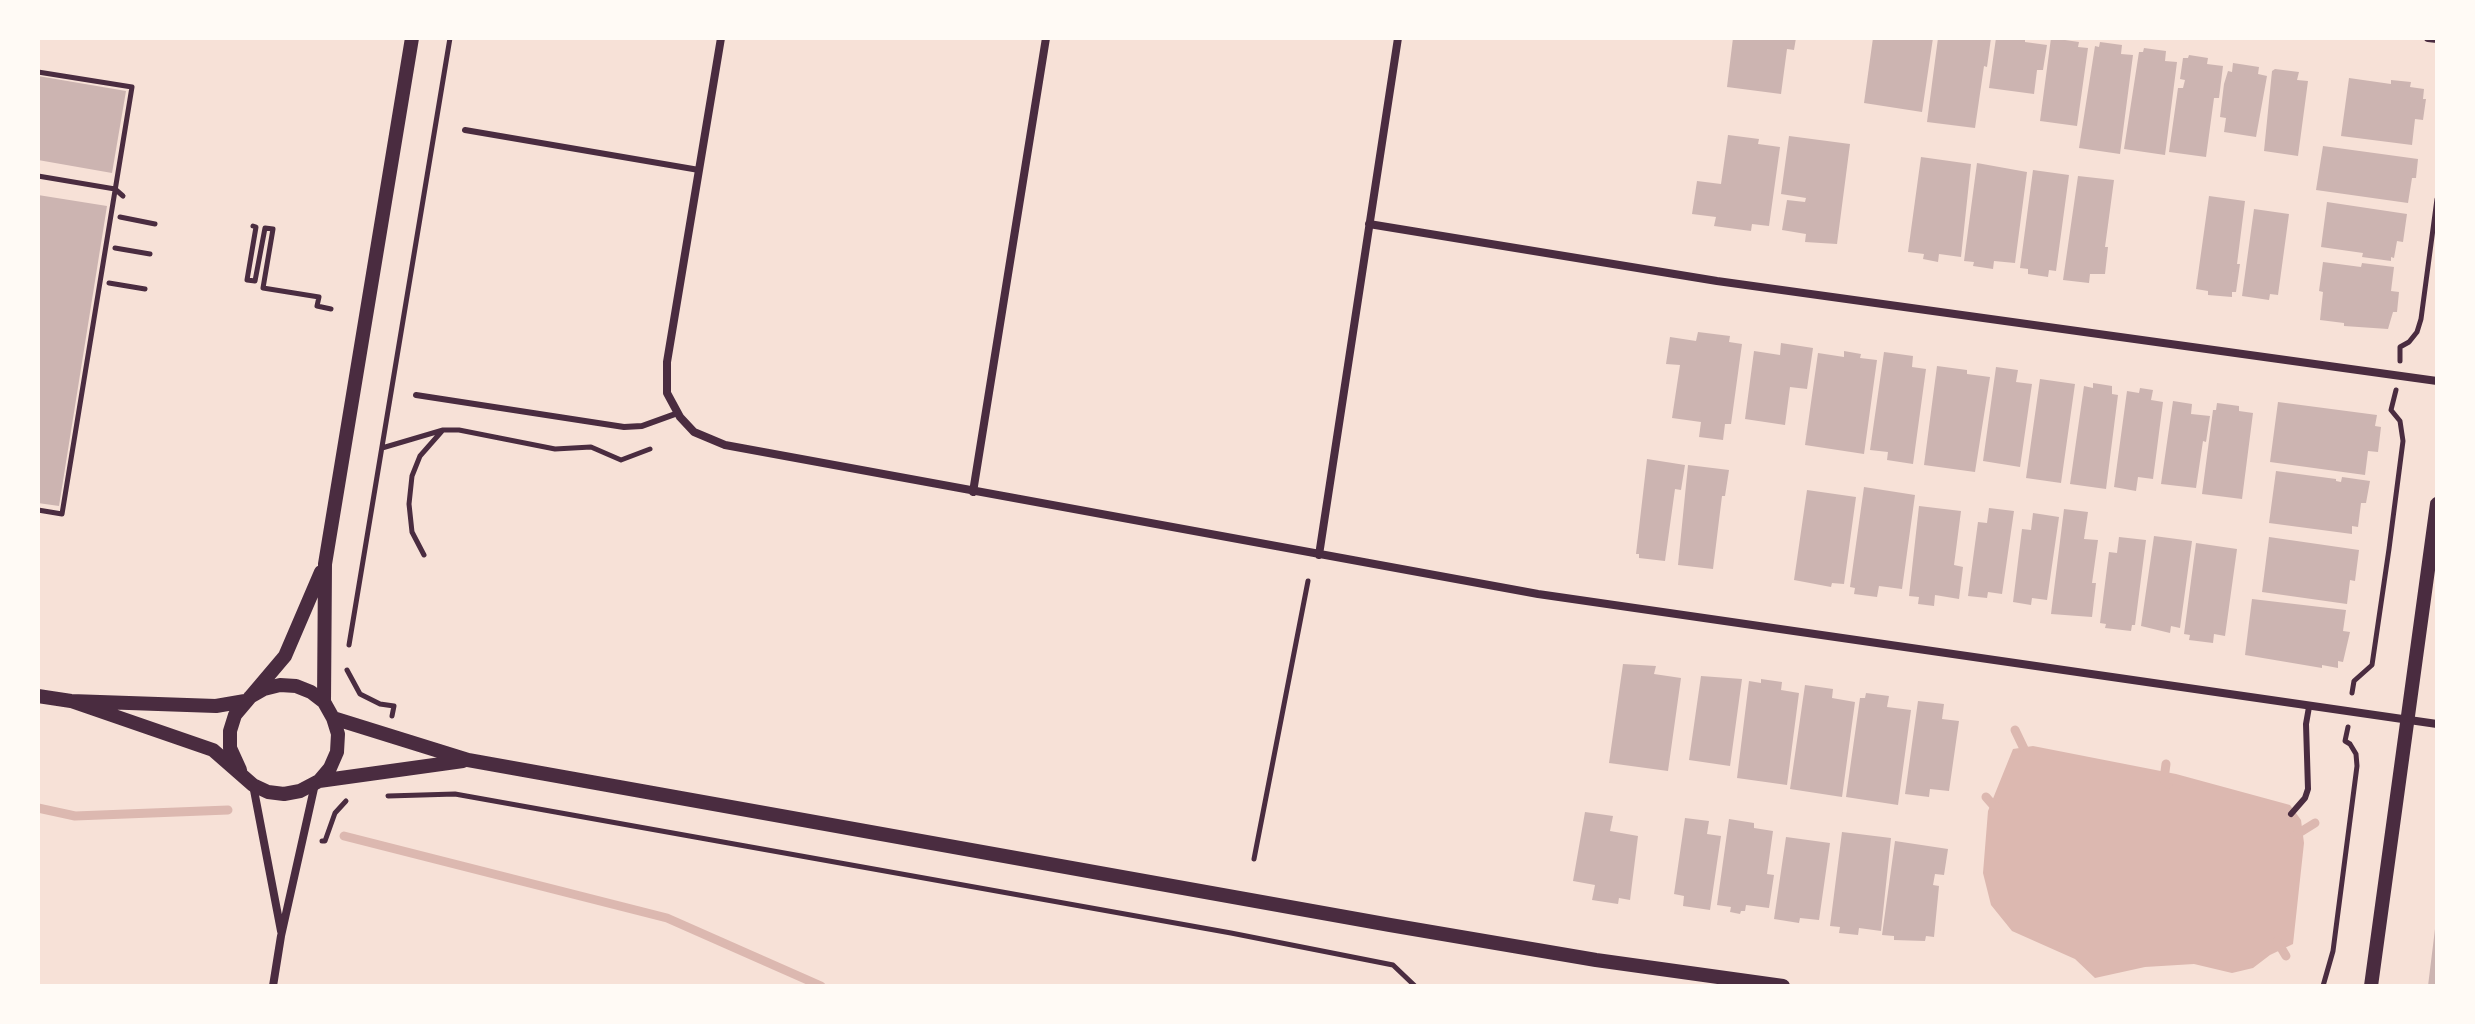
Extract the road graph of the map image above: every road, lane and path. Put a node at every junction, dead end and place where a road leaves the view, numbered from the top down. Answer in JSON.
{"nodes":[{"id":1,"x":412,"y":38,"type":"edge"},
{"id":2,"x":450,"y":38,"type":"edge"},
{"id":3,"x":721,"y":38,"type":"edge"},
{"id":4,"x":1046,"y":38,"type":"edge"},
{"id":5,"x":1398,"y":38,"type":"edge"},
{"id":6,"x":2428,"y":38,"type":"edge"},
{"id":7,"x":2437,"y":39,"type":"edge"},
{"id":8,"x":38,"y":72,"type":"edge"},
{"id":9,"x":465,"y":130,"type":"dead end"},
{"id":10,"x":699,"y":170,"type":"junction"},
{"id":11,"x":38,"y":176,"type":"edge"},
{"id":12,"x":115,"y":189,"type":"junction"},
{"id":13,"x":123,"y":196,"type":"dead end"},
{"id":14,"x":2437,"y":199,"type":"edge"},
{"id":15,"x":120,"y":217,"type":"dead end"},
{"id":16,"x":155,"y":224,"type":"dead end"},
{"id":17,"x":1369,"y":224,"type":"junction"},
{"id":18,"x":253,"y":226,"type":"dead end"},
{"id":19,"x":115,"y":248,"type":"dead end"},
{"id":20,"x":150,"y":254,"type":"dead end"},
{"id":21,"x":109,"y":283,"type":"dead end"},
{"id":22,"x":145,"y":289,"type":"dead end"},
{"id":23,"x":331,"y":309,"type":"dead end"},
{"id":24,"x":2400,"y":347,"type":"dead end"},
{"id":25,"x":2437,"y":381,"type":"edge"},
{"id":26,"x":416,"y":395,"type":"dead end"},
{"id":27,"x":2391,"y":410,"type":"dead end"},
{"id":28,"x":678,"y":413,"type":"junction"},
{"id":29,"x":443,"y":430,"type":"junction"},
{"id":30,"x":382,"y":448,"type":"junction"},
{"id":31,"x":650,"y":449,"type":"dead end"},
{"id":32,"x":973,"y":492,"type":"junction"},
{"id":33,"x":2437,"y":504,"type":"edge"},
{"id":34,"x":38,"y":510,"type":"edge"},
{"id":35,"x":424,"y":555,"type":"dead end"},
{"id":36,"x":1319,"y":555,"type":"junction"},
{"id":37,"x":325,"y":564,"type":"junction"},
{"id":38,"x":1308,"y":581,"type":"dead end"},
{"id":39,"x":2354,"y":681,"type":"dead end"},
{"id":40,"x":38,"y":696,"type":"edge"},
{"id":41,"x":248,"y":699,"type":"junction"},
{"id":42,"x":71,"y":701,"type":"junction"},
{"id":43,"x":324,"y":702,"type":"junction"},
{"id":44,"x":394,"y":706,"type":"dead end"},
{"id":45,"x":2309,"y":707,"type":"junction"},
{"id":46,"x":333,"y":718,"type":"junction"},
{"id":47,"x":2407,"y":720,"type":"junction"},
{"id":48,"x":2437,"y":724,"type":"edge"},
{"id":49,"x":2345,"y":741,"type":"dead end"},
{"id":50,"x":468,"y":760,"type":"junction"},
{"id":51,"x":250,"y":782,"type":"junction"},
{"id":52,"x":317,"y":783,"type":"junction"},
{"id":53,"x":379,"y":796,"type":"dead end"},
{"id":54,"x":357,"y":799,"type":"dead end"},
{"id":55,"x":2291,"y":814,"type":"dead end"},
{"id":56,"x":315,"y":840,"type":"dead end"},
{"id":57,"x":1254,"y":859,"type":"dead end"},
{"id":58,"x":281,"y":936,"type":"junction"},
{"id":59,"x":273,"y":986,"type":"edge"},
{"id":60,"x":1415,"y":986,"type":"edge"},
{"id":61,"x":1783,"y":986,"type":"edge"},
{"id":62,"x":2323,"y":986,"type":"edge"},
{"id":63,"x":2371,"y":986,"type":"edge"}],
"edges":[{"from":1,"to":37,"type":"street"},
{"from":2,"to":30,"type":"path"},
{"from":3,"to":10,"type":"street"},
{"from":4,"to":32,"type":"street"},
{"from":5,"to":17,"type":"street"},
{"from":6,"to":7,"type":"street"},
{"from":8,"to":12,"type":"path"},
{"from":9,"to":10,"type":"lane"},
{"from":10,"to":28,"type":"street"},
{"from":11,"to":12,"type":"path"},
{"from":12,"to":13,"type":"path"},
{"from":12,"to":34,"type":"path"},
{"from":14,"to":24,"type":"path"},
{"from":15,"to":16,"type":"path"},
{"from":17,"to":25,"type":"street"},
{"from":17,"to":36,"type":"street"},
{"from":18,"to":23,"type":"path"},
{"from":19,"to":20,"type":"path"},
{"from":21,"to":22,"type":"path"},
{"from":26,"to":28,"type":"lane"},
{"from":27,"to":39,"type":"path"},
{"from":28,"to":32,"type":"street"},
{"from":29,"to":30,"type":"path"},
{"from":29,"to":31,"type":"path"},
{"from":29,"to":35,"type":"path"},
{"from":30,"to":44,"type":"path"},
{"from":32,"to":36,"type":"street"},
{"from":33,"to":47,"type":"street"},
{"from":36,"to":45,"type":"street"},
{"from":37,"to":41,"type":"street"},
{"from":37,"to":43,"type":"street"},
{"from":38,"to":57,"type":"path"},
{"from":40,"to":42,"type":"street"},
{"from":41,"to":42,"type":"street"},
{"from":41,"to":43,"type":"street"},
{"from":41,"to":51,"type":"street"},
{"from":42,"to":51,"type":"street"},
{"from":43,"to":46,"type":"street"},
{"from":45,"to":47,"type":"street"},
{"from":45,"to":55,"type":"lane"},
{"from":46,"to":50,"type":"street"},
{"from":46,"to":52,"type":"street"},
{"from":47,"to":48,"type":"street"},
{"from":47,"to":63,"type":"street"},
{"from":49,"to":62,"type":"path"},
{"from":50,"to":52,"type":"street"},
{"from":50,"to":61,"type":"street"},
{"from":51,"to":52,"type":"street"},
{"from":51,"to":58,"type":"street"},
{"from":52,"to":58,"type":"street"},
{"from":53,"to":60,"type":"path"},
{"from":54,"to":56,"type":"path"},
{"from":58,"to":59,"type":"street"}]}
